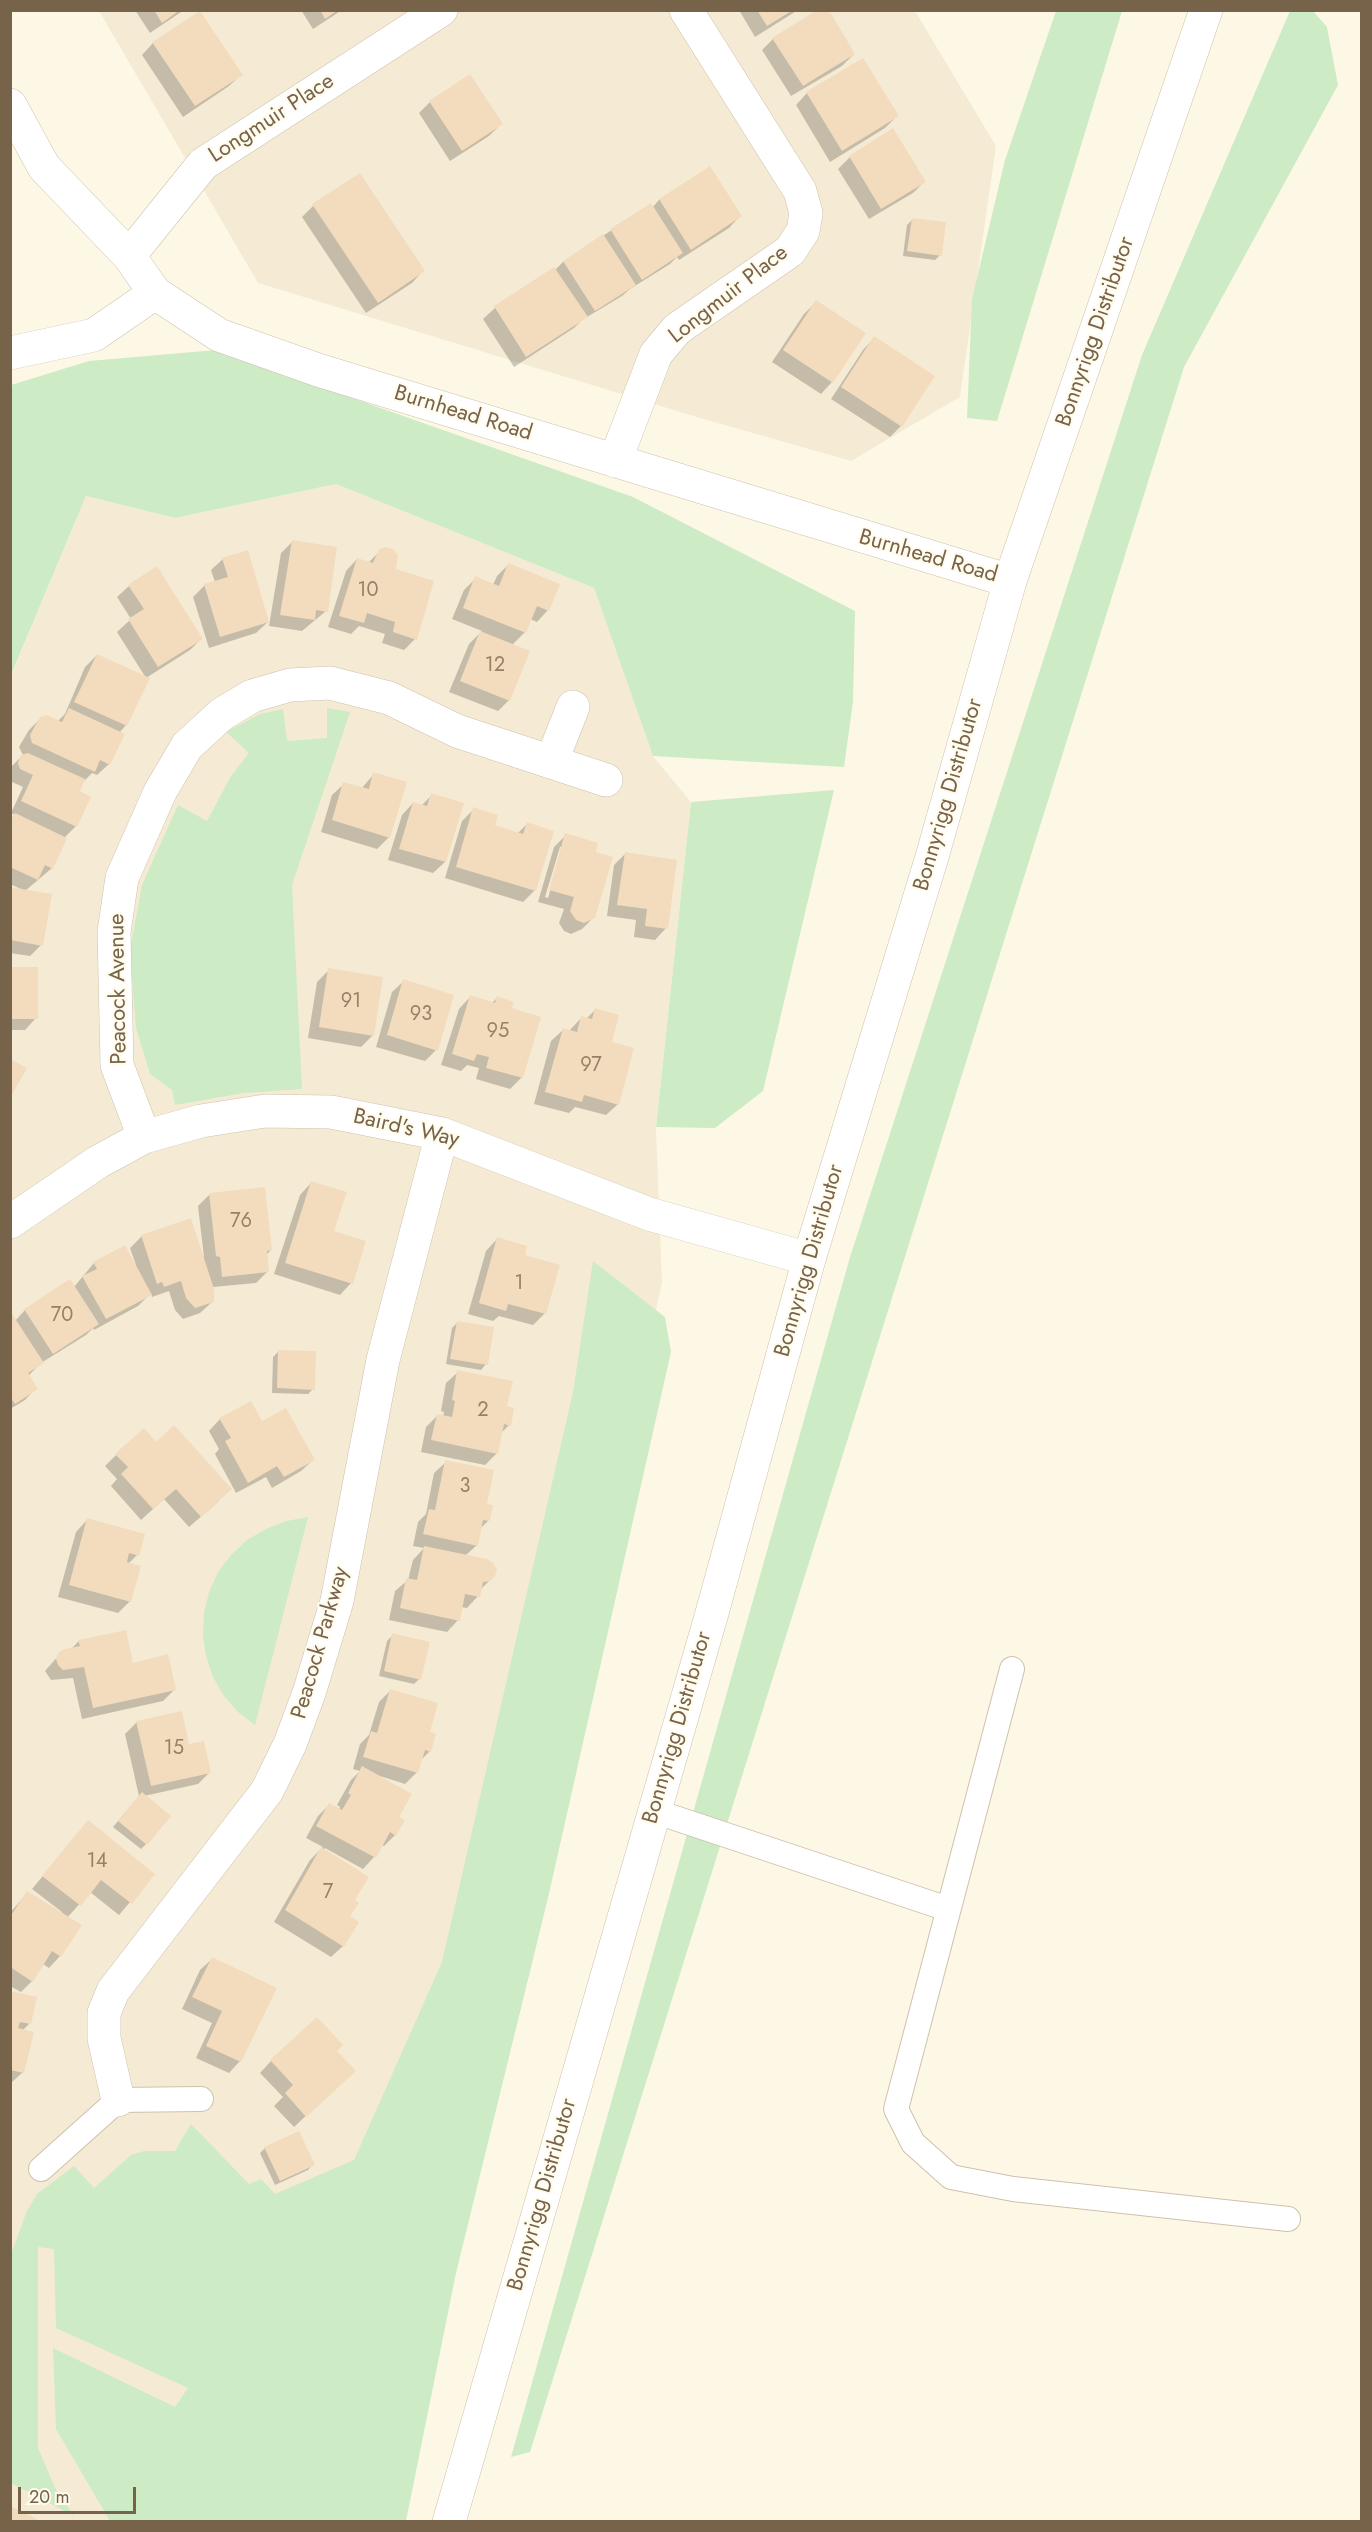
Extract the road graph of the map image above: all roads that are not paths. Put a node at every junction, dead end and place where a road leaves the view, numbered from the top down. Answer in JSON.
{"nodes":[{"id":1,"x":441,"y":10,"type":"edge"},
{"id":2,"x":686,"y":10,"type":"edge"},
{"id":3,"x":1206,"y":10,"type":"edge"},
{"id":4,"x":10,"y":105,"type":"edge"},
{"id":5,"x":129,"y":256,"type":"junction"},
{"id":6,"x":156,"y":293,"type":"junction"},
{"id":7,"x":10,"y":353,"type":"edge"},
{"id":8,"x":615,"y":461,"type":"junction"},
{"id":9,"x":1010,"y":581,"type":"junction"},
{"id":10,"x":573,"y":708,"type":"dead end"},
{"id":11,"x":552,"y":760,"type":"junction"},
{"id":12,"x":606,"y":780,"type":"dead end"},
{"id":13,"x":442,"y":1134,"type":"junction"},
{"id":14,"x":144,"y":1137,"type":"junction"},
{"id":15,"x":10,"y":1222,"type":"edge"},
{"id":16,"x":809,"y":1258,"type":"junction"},
{"id":17,"x":1012,"y":1669,"type":"dead end"},
{"id":18,"x":654,"y":1811,"type":"junction"},
{"id":19,"x":948,"y":1909,"type":"junction"},
{"id":20,"x":201,"y":2099,"type":"dead end"},
{"id":21,"x":118,"y":2100,"type":"junction"},
{"id":22,"x":41,"y":2169,"type":"dead end"},
{"id":23,"x":1288,"y":2219,"type":"dead end"},
{"id":24,"x":449,"y":2522,"type":"edge"}],
"edges":[{"from":1,"to":5,"type":"street","name":"Longmuir Place"},
{"from":2,"to":8,"type":"street","name":"Longmuir Place"},
{"from":3,"to":9,"type":"street","name":"Bonnyrigg Distributor"},
{"from":4,"to":5,"type":"street","name":"Burnhead Road"},
{"from":5,"to":6,"type":"street","name":"Burnhead Road"},
{"from":6,"to":7,"type":"street"},
{"from":6,"to":8,"type":"street","name":"Burnhead Road"},
{"from":8,"to":9,"type":"street","name":"Burnhead Road"},
{"from":9,"to":16,"type":"street","name":"Bonnyrigg Distributor"},
{"from":10,"to":11,"type":"street"},
{"from":11,"to":12,"type":"street","name":"Peacock Avenue"},
{"from":11,"to":14,"type":"street","name":"Peacock Avenue"},
{"from":13,"to":14,"type":"street","name":"Baird's Way"},
{"from":13,"to":16,"type":"street","name":"Baird's Way"},
{"from":13,"to":21,"type":"street","name":"Peacock Parkway"},
{"from":14,"to":15,"type":"street","name":"Baird's Way"},
{"from":16,"to":18,"type":"street","name":"Bonnyrigg Distributor"},
{"from":17,"to":19,"type":"lane"},
{"from":18,"to":19,"type":"lane"},
{"from":18,"to":24,"type":"street","name":"Bonnyrigg Distributor"},
{"from":19,"to":23,"type":"lane"},
{"from":20,"to":21,"type":"lane"},
{"from":21,"to":22,"type":"lane"}]}
